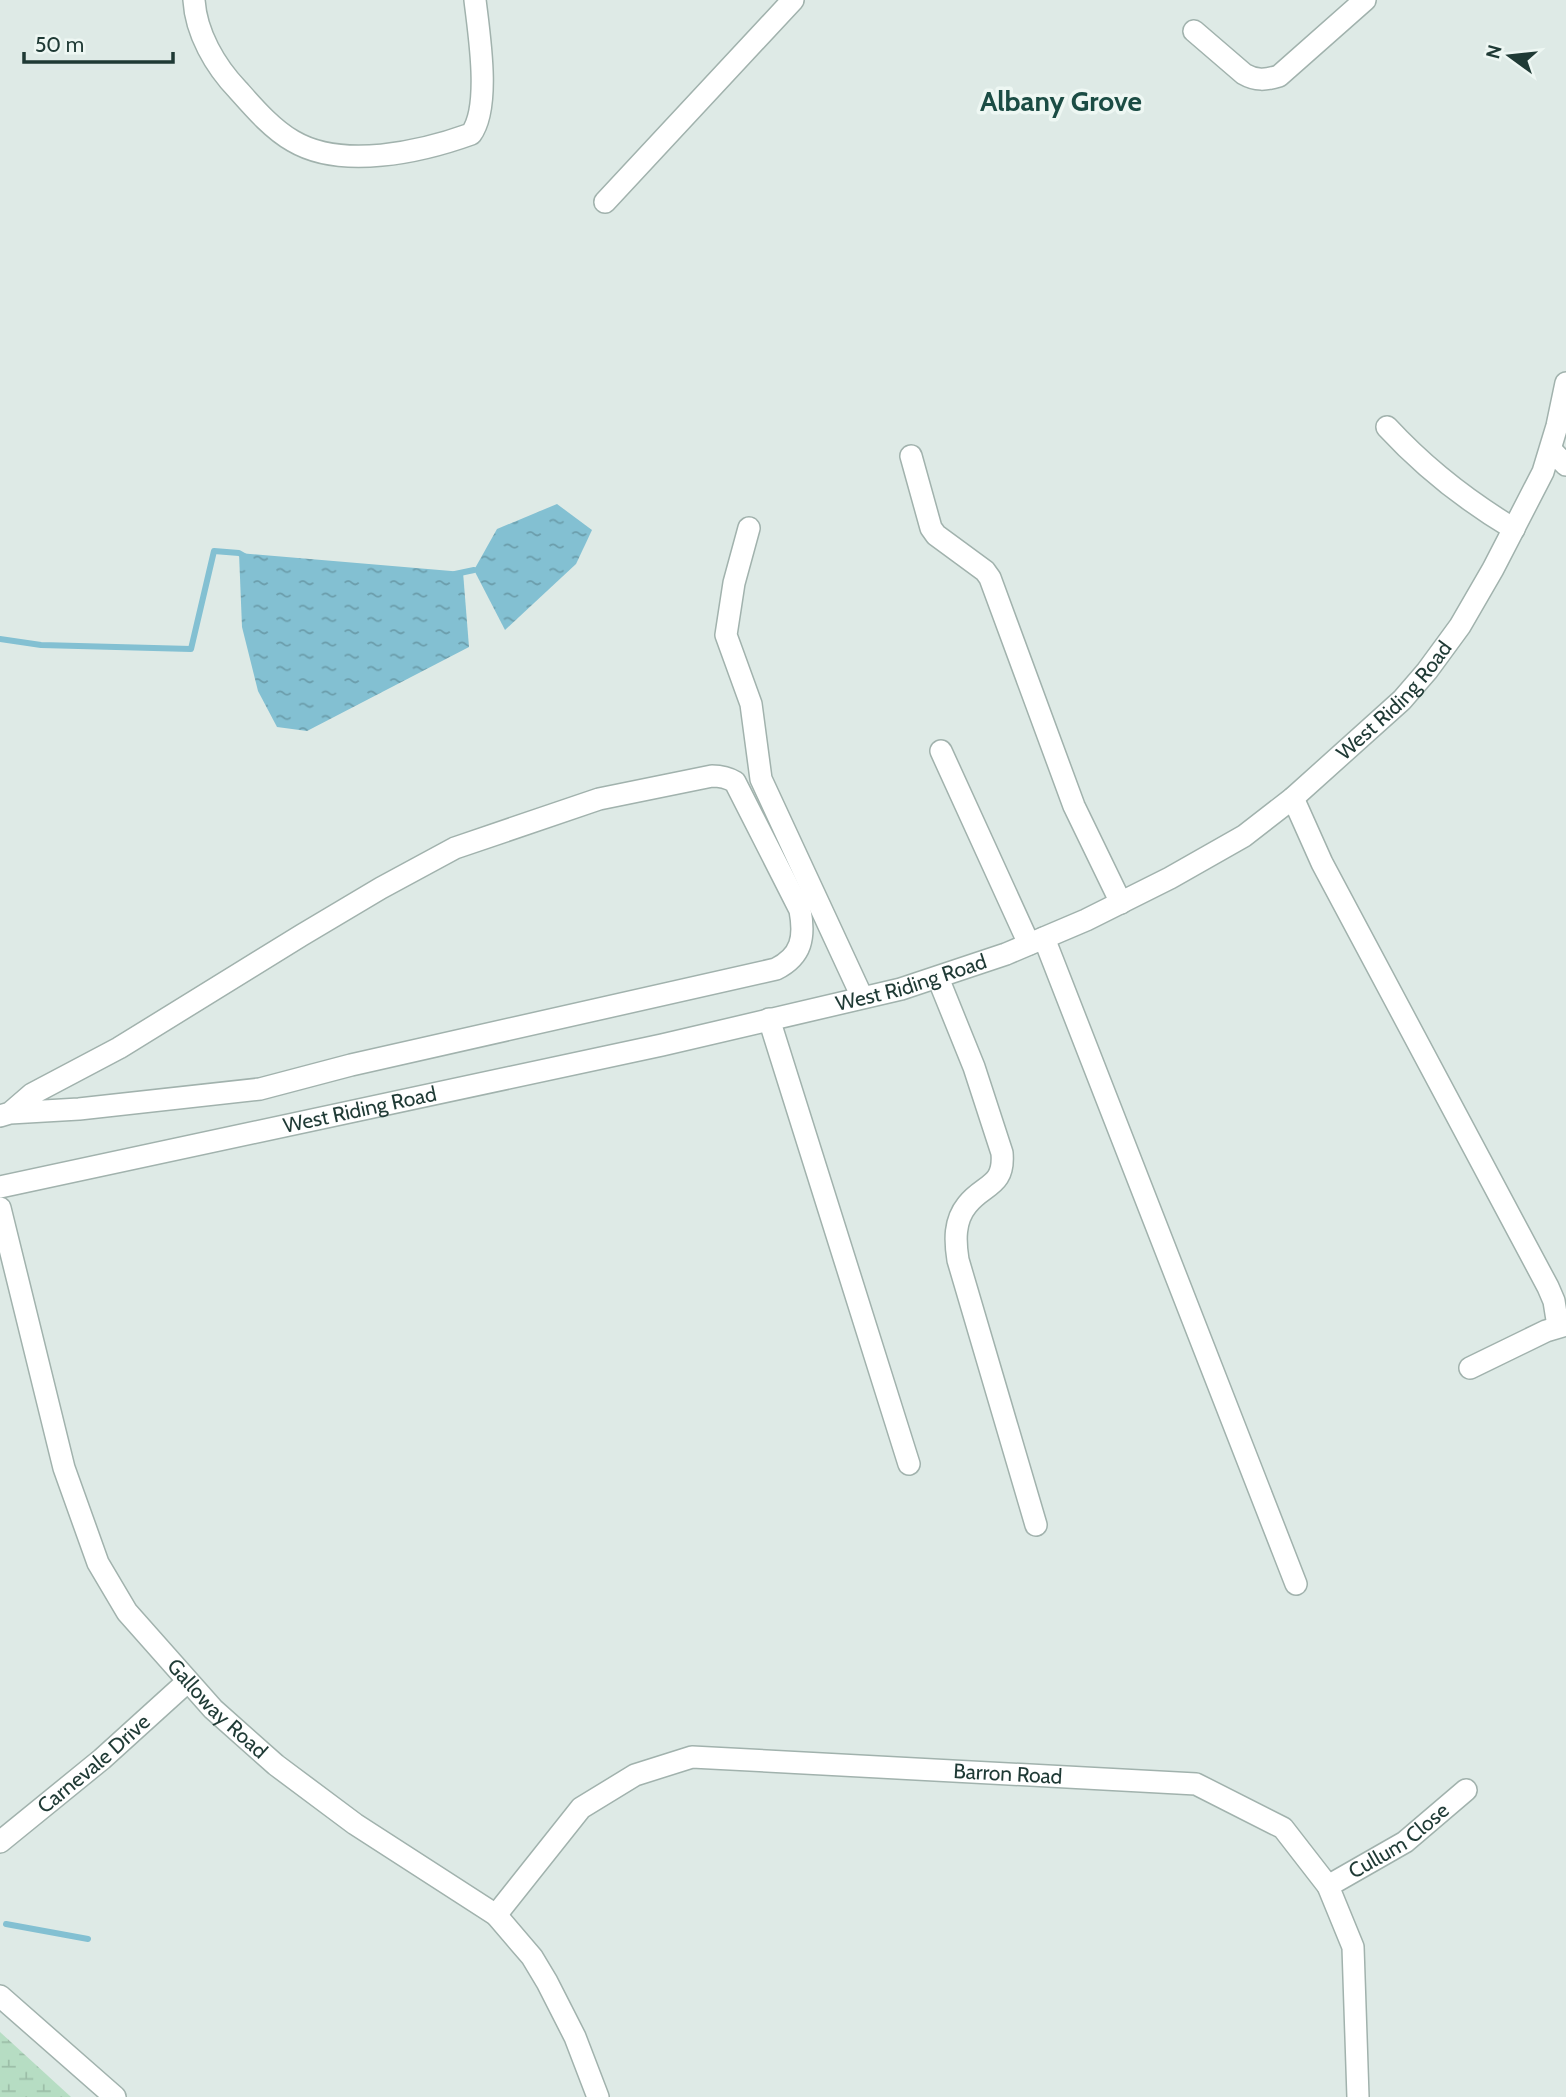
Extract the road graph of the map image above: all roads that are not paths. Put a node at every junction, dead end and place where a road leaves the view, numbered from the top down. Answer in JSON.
{"nodes":[{"id":1,"x":194,"y":0,"type":"edge"},
{"id":2,"x":475,"y":0,"type":"edge"},
{"id":3,"x":793,"y":0,"type":"edge"},
{"id":4,"x":1365,"y":0,"type":"edge"},
{"id":5,"x":1194,"y":31,"type":"dead end"},
{"id":6,"x":605,"y":202,"type":"dead end"},
{"id":7,"x":1566,"y":383,"type":"edge"},
{"id":8,"x":1387,"y":427,"type":"dead end"},
{"id":9,"x":1550,"y":450,"type":"junction"},
{"id":10,"x":911,"y":456,"type":"dead end"},
{"id":11,"x":1566,"y":465,"type":"edge"},
{"id":12,"x":749,"y":528,"type":"dead end"},
{"id":13,"x":1514,"y":529,"type":"junction"},
{"id":14,"x":941,"y":751,"type":"dead end"},
{"id":15,"x":1293,"y":798,"type":"junction"},
{"id":16,"x":1121,"y":903,"type":"junction"},
{"id":17,"x":1037,"y":941,"type":"junction"},
{"id":18,"x":938,"y":978,"type":"junction"},
{"id":19,"x":862,"y":998,"type":"junction"},
{"id":20,"x":769,"y":1019,"type":"junction"},
{"id":21,"x":5,"y":1115,"type":"edge"},
{"id":22,"x":0,"y":1187,"type":"edge"},
{"id":23,"x":0,"y":1208,"type":"edge"},
{"id":24,"x":1562,"y":1325,"type":"edge"},
{"id":25,"x":1470,"y":1368,"type":"dead end"},
{"id":26,"x":909,"y":1464,"type":"dead end"},
{"id":27,"x":1036,"y":1525,"type":"dead end"},
{"id":28,"x":1296,"y":1584,"type":"dead end"},
{"id":29,"x":187,"y":1682,"type":"junction"},
{"id":30,"x":1466,"y":1790,"type":"dead end"},
{"id":31,"x":0,"y":1842,"type":"edge"},
{"id":32,"x":1328,"y":1886,"type":"junction"},
{"id":33,"x":496,"y":1915,"type":"junction"},
{"id":34,"x":0,"y":1996,"type":"edge"},
{"id":35,"x":115,"y":2097,"type":"edge"},
{"id":36,"x":598,"y":2097,"type":"edge"},
{"id":37,"x":1358,"y":2097,"type":"edge"}],
"edges":[{"from":1,"to":2,"type":"street"},
{"from":3,"to":6,"type":"street"},
{"from":4,"to":5,"type":"street"},
{"from":7,"to":9,"type":"street","name":"West Riding Road"},
{"from":8,"to":13,"type":"street"},
{"from":9,"to":11,"type":"street"},
{"from":9,"to":13,"type":"street","name":"West Riding Road"},
{"from":10,"to":16,"type":"street"},
{"from":12,"to":19,"type":"street"},
{"from":13,"to":15,"type":"street","name":"West Riding Road"},
{"from":14,"to":17,"type":"street"},
{"from":15,"to":16,"type":"street","name":"West Riding Road"},
{"from":15,"to":24,"type":"street"},
{"from":16,"to":17,"type":"street","name":"West Riding Road"},
{"from":17,"to":18,"type":"street","name":"West Riding Road"},
{"from":17,"to":28,"type":"street"},
{"from":18,"to":19,"type":"street","name":"West Riding Road"},
{"from":18,"to":27,"type":"street"},
{"from":19,"to":20,"type":"street","name":"West Riding Road"},
{"from":20,"to":22,"type":"street","name":"West Riding Road"},
{"from":20,"to":26,"type":"street"},
{"from":21,"to":21,"type":"street"},
{"from":23,"to":29,"type":"street","name":"Galloway Road"},
{"from":24,"to":25,"type":"street"},
{"from":29,"to":31,"type":"street","name":"Carnevale Drive"},
{"from":29,"to":33,"type":"street","name":"Galloway Road"},
{"from":30,"to":32,"type":"street","name":"Cullum Close"},
{"from":32,"to":33,"type":"street","name":"Barron Road"},
{"from":32,"to":37,"type":"street","name":"Barron Road"},
{"from":33,"to":36,"type":"street","name":"Galloway Road"},
{"from":34,"to":35,"type":"street"}]}
